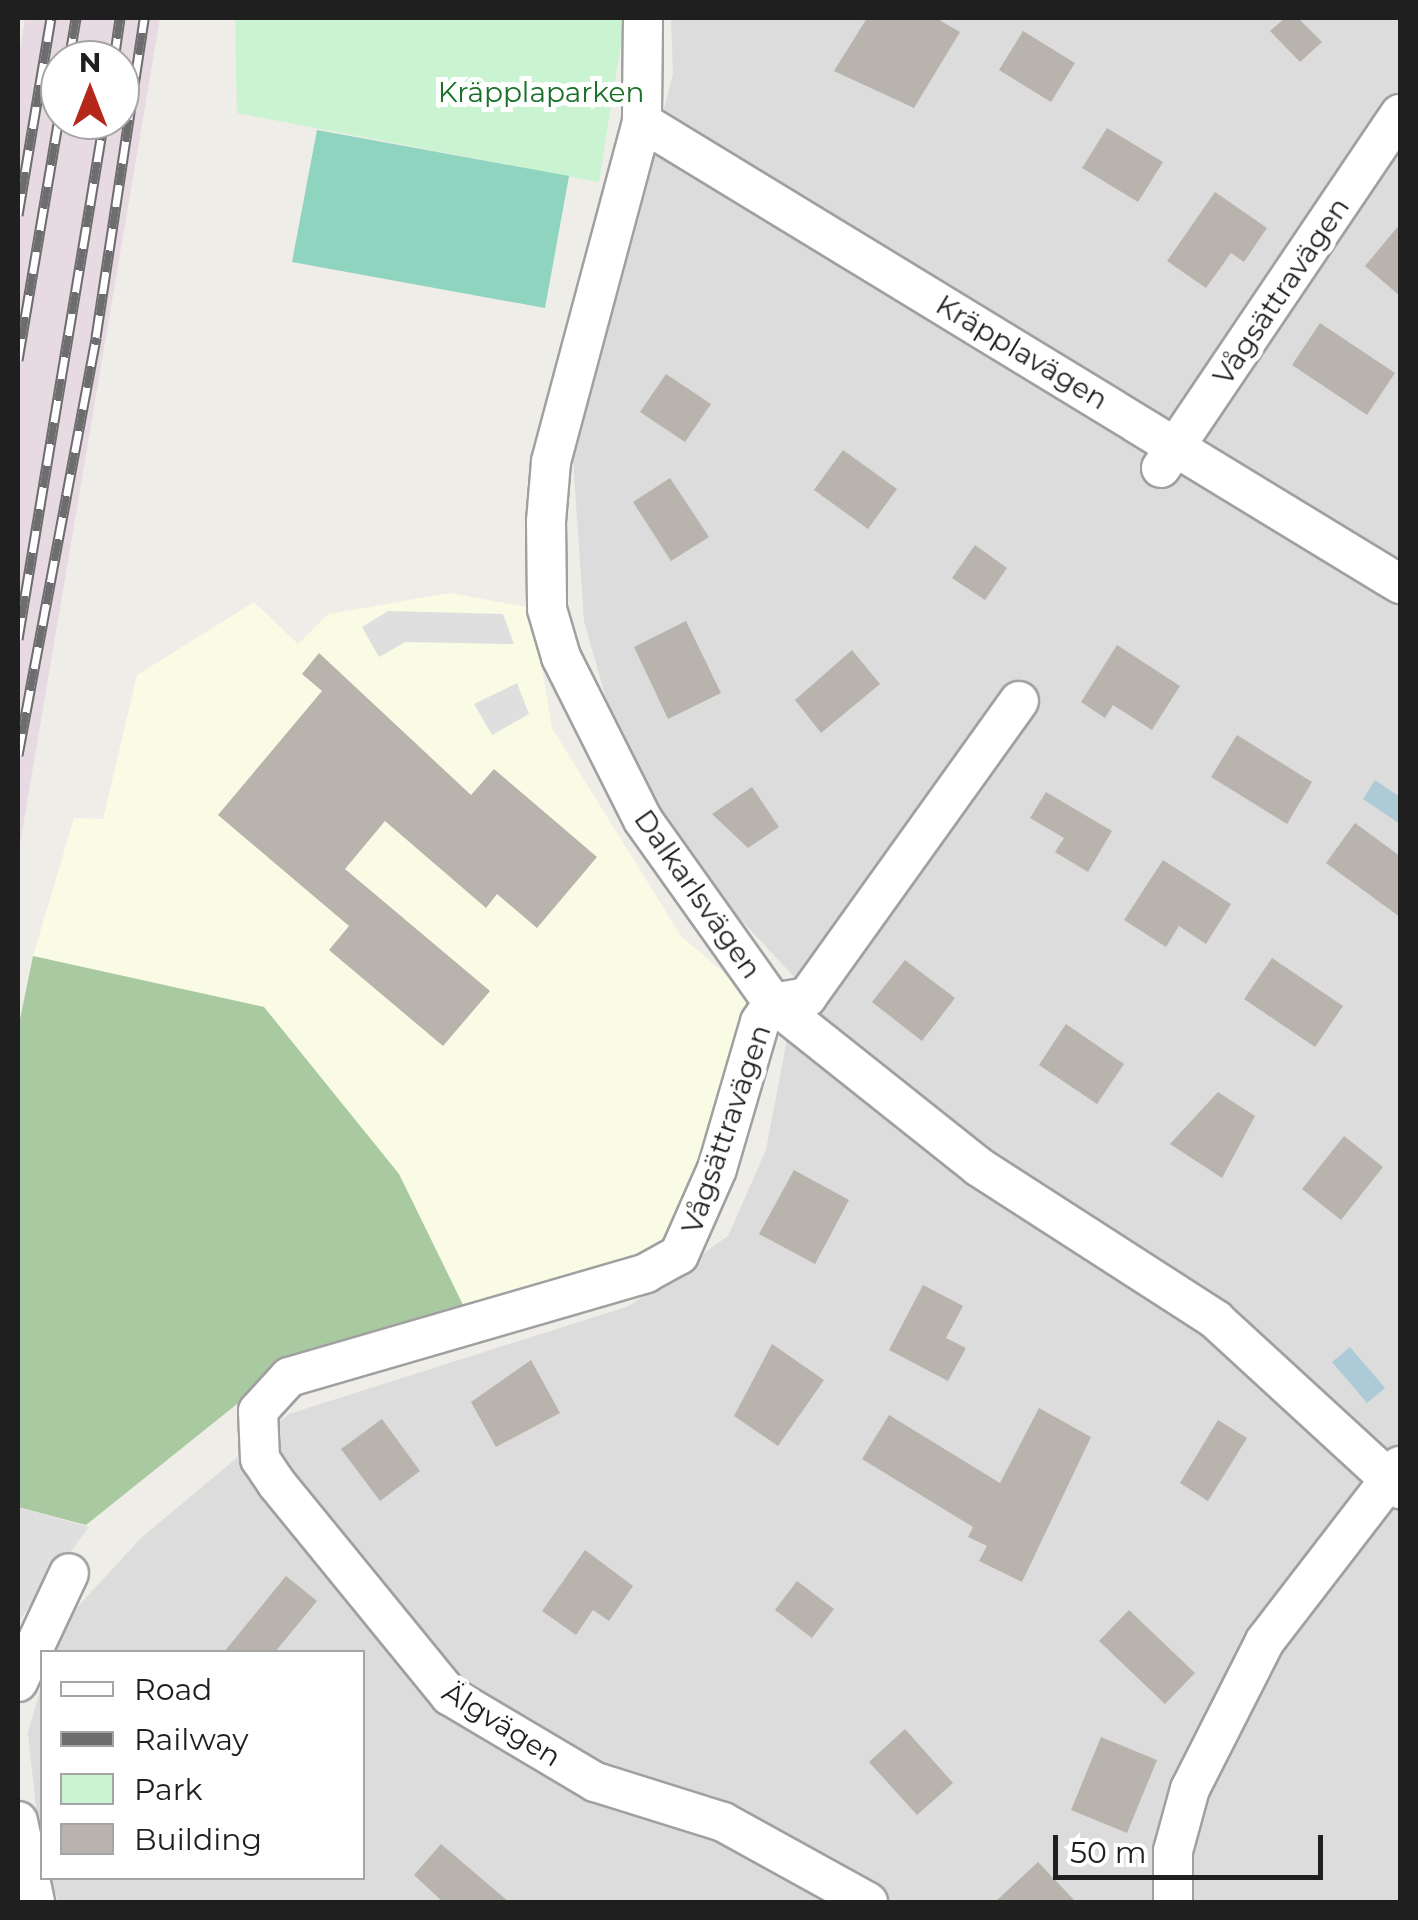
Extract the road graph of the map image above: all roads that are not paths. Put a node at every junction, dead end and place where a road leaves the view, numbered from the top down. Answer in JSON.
{"nodes":[{"id":1,"x":643,"y":18,"type":"edge"},
{"id":2,"x":1400,"y":114,"type":"edge"},
{"id":3,"x":642,"y":122,"type":"junction"},
{"id":4,"x":1169,"y":457,"type":"junction"},
{"id":5,"x":1400,"y":584,"type":"edge"},
{"id":6,"x":1018,"y":700,"type":"dead end"},
{"id":7,"x":773,"y":1003,"type":"junction"},
{"id":8,"x":258,"y":1412,"type":"joint"},
{"id":9,"x":1396,"y":1477,"type":"edge"},
{"id":10,"x":69,"y":1573,"type":"dead end"},
{"id":11,"x":18,"y":1682,"type":"edge"},
{"id":12,"x":18,"y":1826,"type":"edge"},
{"id":13,"x":34,"y":1902,"type":"edge"},
{"id":14,"x":868,"y":1902,"type":"edge"},
{"id":15,"x":1174,"y":1902,"type":"edge"}],
"edges":[{"from":1,"to":3,"type":"street","name":"Dalkarlsvägen"},
{"from":2,"to":4,"type":"street","name":"Vågsättravägen"},
{"from":3,"to":4,"type":"street","name":"Kräpplavägen"},
{"from":3,"to":7,"type":"street","name":"Dalkarlsvägen"},
{"from":4,"to":5,"type":"street","name":"Kräpplavägen"},
{"from":6,"to":7,"type":"street","name":"Vågsättravägen"},
{"from":7,"to":8,"type":"street","name":"Vågsättravägen"},
{"from":7,"to":9,"type":"street","name":"Dalkarlsvägen"},
{"from":8,"to":14,"type":"street","name":"Älgvägen"},
{"from":9,"to":15,"type":"street"},
{"from":10,"to":11,"type":"street"},
{"from":12,"to":13,"type":"street"}]}
